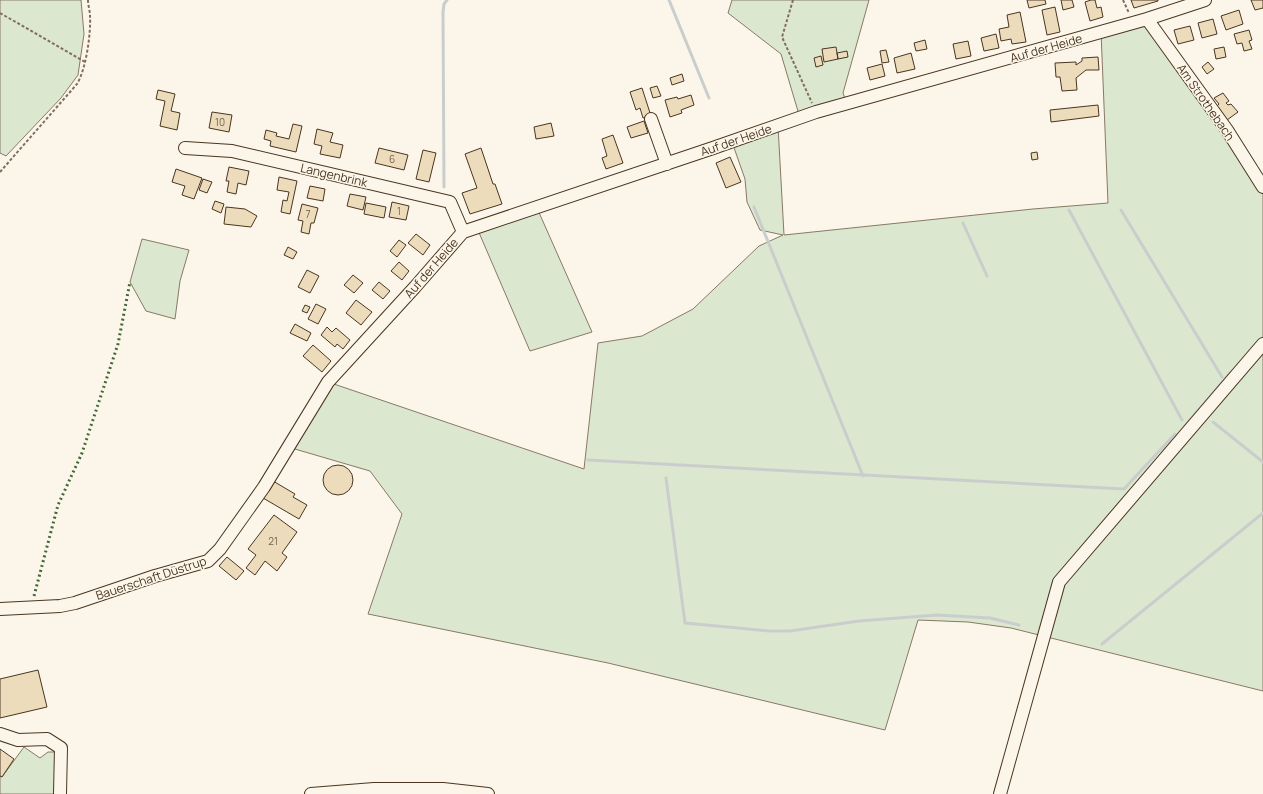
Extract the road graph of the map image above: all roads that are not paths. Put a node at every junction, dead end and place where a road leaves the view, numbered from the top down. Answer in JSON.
{"nodes":[{"id":1,"x":1205,"y":0,"type":"edge"},
{"id":2,"x":1147,"y":19,"type":"junction"},
{"id":3,"x":651,"y":119,"type":"dead end"},
{"id":4,"x":184,"y":148,"type":"dead end"},
{"id":5,"x":667,"y":164,"type":"junction"},
{"id":6,"x":1263,"y":187,"type":"edge"},
{"id":7,"x":462,"y":232,"type":"junction"},
{"id":8,"x":1263,"y":344,"type":"edge"},
{"id":9,"x":328,"y":382,"type":"joint"},
{"id":10,"x":0,"y":609,"type":"edge"},
{"id":11,"x":0,"y":734,"type":"edge"},
{"id":12,"x":60,"y":794,"type":"edge"},
{"id":13,"x":311,"y":794,"type":"edge"},
{"id":14,"x":488,"y":794,"type":"edge"},
{"id":15,"x":1000,"y":794,"type":"edge"}],
"edges":[{"from":1,"to":2,"type":"street","name":"Auf der Heide"},
{"from":2,"to":5,"type":"street","name":"Auf der Heide"},
{"from":2,"to":6,"type":"street","name":"Am Strothebach"},
{"from":3,"to":5,"type":"street"},
{"from":4,"to":7,"type":"street","name":"Langenbrink"},
{"from":5,"to":7,"type":"street","name":"Auf der Heide"},
{"from":7,"to":9,"type":"street","name":"Auf der Heide"},
{"from":8,"to":15,"type":"street"},
{"from":9,"to":10,"type":"street","name":"Bauerschaft Düstrup"},
{"from":11,"to":12,"type":"street"},
{"from":13,"to":14,"type":"street"}]}
